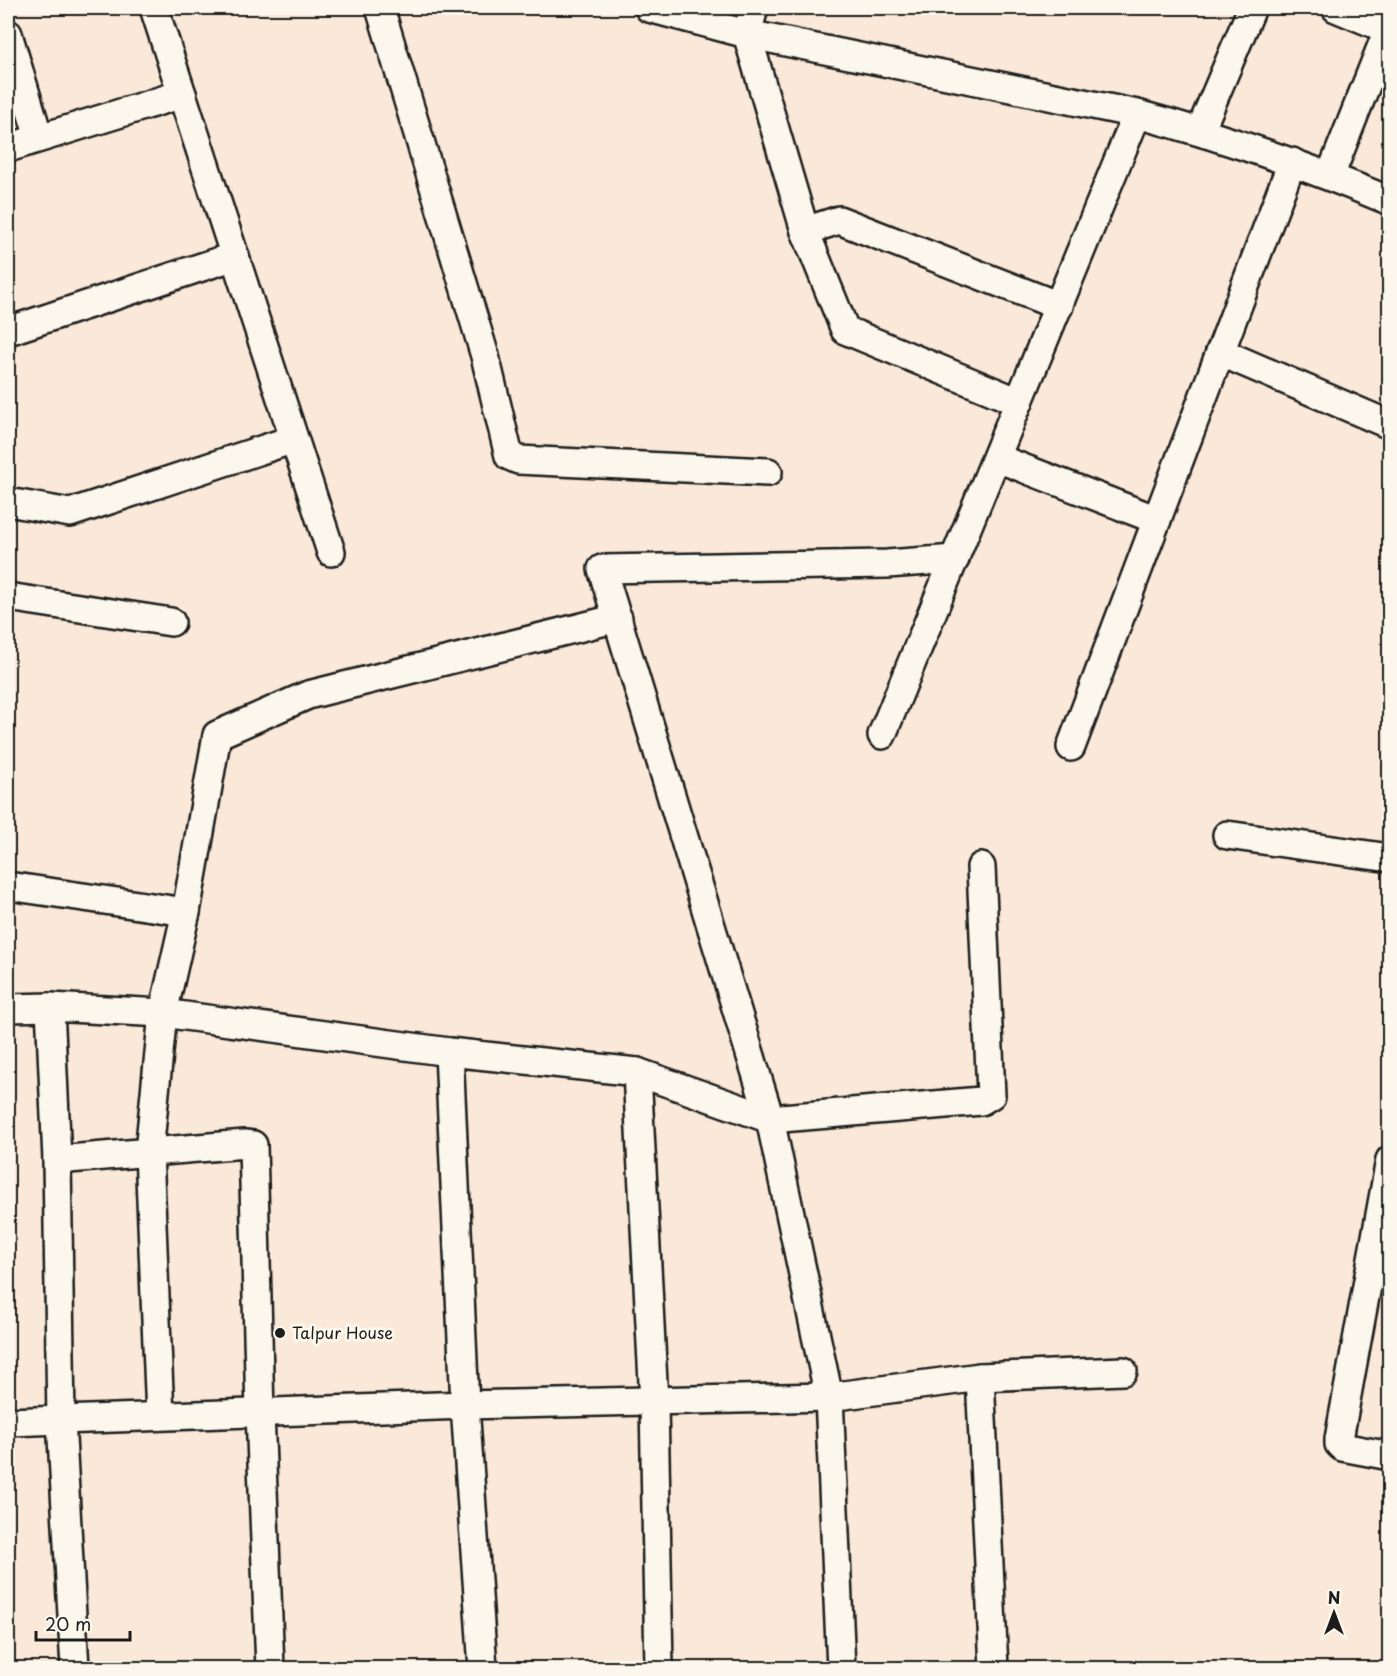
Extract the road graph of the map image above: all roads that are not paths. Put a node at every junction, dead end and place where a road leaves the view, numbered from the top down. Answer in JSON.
{"nodes":[{"id":1,"x":154,"y":8,"type":"edge"},
{"id":2,"x":380,"y":8,"type":"edge"},
{"id":3,"x":650,"y":8,"type":"edge"},
{"id":4,"x":754,"y":8,"type":"edge"},
{"id":5,"x":1252,"y":8,"type":"edge"},
{"id":6,"x":1336,"y":8,"type":"edge"},
{"id":7,"x":1388,"y":27,"type":"edge"},
{"id":8,"x":8,"y":34,"type":"edge"},
{"id":9,"x":747,"y":34,"type":"junction"},
{"id":10,"x":182,"y":94,"type":"junction"},
{"id":11,"x":1137,"y":114,"type":"junction"},
{"id":12,"x":1200,"y":131,"type":"junction"},
{"id":13,"x":39,"y":138,"type":"junction"},
{"id":14,"x":8,"y":148,"type":"edge"},
{"id":15,"x":1292,"y":162,"type":"junction"},
{"id":16,"x":1330,"y":176,"type":"junction"},
{"id":17,"x":1389,"y":201,"type":"edge"},
{"id":18,"x":805,"y":231,"type":"junction"},
{"id":19,"x":234,"y":256,"type":"junction"},
{"id":20,"x":1059,"y":306,"type":"junction"},
{"id":21,"x":8,"y":331,"type":"edge"},
{"id":22,"x":1220,"y":352,"type":"junction"},
{"id":23,"x":1019,"y":402,"type":"junction"},
{"id":24,"x":1389,"y":425,"type":"edge"},
{"id":25,"x":294,"y":439,"type":"junction"},
{"id":26,"x":997,"y":458,"type":"junction"},
{"id":27,"x":768,"y":472,"type":"dead end"},
{"id":28,"x":8,"y":502,"type":"edge"},
{"id":29,"x":1156,"y":520,"type":"junction"},
{"id":30,"x":331,"y":552,"type":"dead end"},
{"id":31,"x":956,"y":559,"type":"junction"},
{"id":32,"x":8,"y":597,"type":"edge"},
{"id":33,"x":618,"y":618,"type":"junction"},
{"id":34,"x":171,"y":622,"type":"dead end"},
{"id":35,"x":882,"y":735,"type":"dead end"},
{"id":36,"x":1071,"y":747,"type":"dead end"},
{"id":37,"x":1227,"y":835,"type":"dead end"},
{"id":38,"x":1389,"y":858,"type":"edge"},
{"id":39,"x":981,"y":867,"type":"dead end"},
{"id":40,"x":8,"y":886,"type":"edge"},
{"id":41,"x":186,"y":912,"type":"junction"},
{"id":42,"x":50,"y":1007,"type":"junction"},
{"id":43,"x":8,"y":1008,"type":"edge"},
{"id":44,"x":163,"y":1012,"type":"junction"},
{"id":45,"x":449,"y":1052,"type":"junction"},
{"id":46,"x":637,"y":1072,"type":"junction"},
{"id":47,"x":770,"y":1119,"type":"junction"},
{"id":48,"x":149,"y":1152,"type":"junction"},
{"id":49,"x":57,"y":1160,"type":"junction"},
{"id":50,"x":1389,"y":1160,"type":"edge"},
{"id":51,"x":1123,"y":1371,"type":"dead end"},
{"id":52,"x":980,"y":1377,"type":"junction"},
{"id":53,"x":829,"y":1397,"type":"junction"},
{"id":54,"x":654,"y":1402,"type":"junction"},
{"id":55,"x":465,"y":1405,"type":"junction"},
{"id":56,"x":260,"y":1413,"type":"junction"},
{"id":57,"x":160,"y":1416,"type":"junction"},
{"id":58,"x":61,"y":1420,"type":"junction"},
{"id":59,"x":8,"y":1422,"type":"edge"},
{"id":60,"x":1389,"y":1456,"type":"edge"},
{"id":61,"x":75,"y":1668,"type":"edge"},
{"id":62,"x":270,"y":1668,"type":"edge"},
{"id":63,"x":483,"y":1668,"type":"edge"},
{"id":64,"x":659,"y":1668,"type":"edge"},
{"id":65,"x":841,"y":1668,"type":"edge"},
{"id":66,"x":994,"y":1668,"type":"edge"}],
"edges":[{"from":1,"to":10,"type":"street"},
{"from":2,"to":27,"type":"street"},
{"from":3,"to":9,"type":"street"},
{"from":4,"to":9,"type":"street"},
{"from":5,"to":12,"type":"street"},
{"from":6,"to":7,"type":"street"},
{"from":7,"to":16,"type":"street"},
{"from":8,"to":13,"type":"street"},
{"from":9,"to":11,"type":"street"},
{"from":9,"to":18,"type":"street"},
{"from":10,"to":13,"type":"street"},
{"from":10,"to":19,"type":"street"},
{"from":11,"to":12,"type":"street"},
{"from":11,"to":20,"type":"street"},
{"from":12,"to":15,"type":"street"},
{"from":13,"to":14,"type":"street"},
{"from":15,"to":16,"type":"street"},
{"from":15,"to":22,"type":"street"},
{"from":16,"to":17,"type":"street"},
{"from":18,"to":20,"type":"street"},
{"from":18,"to":23,"type":"street"},
{"from":19,"to":21,"type":"street"},
{"from":19,"to":25,"type":"street"},
{"from":20,"to":23,"type":"street"},
{"from":22,"to":24,"type":"street"},
{"from":22,"to":29,"type":"street"},
{"from":23,"to":26,"type":"street"},
{"from":25,"to":28,"type":"street"},
{"from":25,"to":30,"type":"street"},
{"from":26,"to":29,"type":"street"},
{"from":26,"to":31,"type":"street"},
{"from":29,"to":36,"type":"street"},
{"from":31,"to":33,"type":"street"},
{"from":31,"to":35,"type":"street"},
{"from":32,"to":34,"type":"street"},
{"from":33,"to":41,"type":"street"},
{"from":33,"to":47,"type":"street"},
{"from":37,"to":38,"type":"street"},
{"from":39,"to":47,"type":"street"},
{"from":40,"to":41,"type":"street"},
{"from":41,"to":44,"type":"street"},
{"from":42,"to":43,"type":"street"},
{"from":42,"to":44,"type":"street"},
{"from":42,"to":49,"type":"street"},
{"from":44,"to":45,"type":"street"},
{"from":44,"to":48,"type":"street"},
{"from":45,"to":46,"type":"street"},
{"from":45,"to":55,"type":"street"},
{"from":46,"to":47,"type":"street"},
{"from":46,"to":54,"type":"street"},
{"from":47,"to":53,"type":"street"},
{"from":48,"to":49,"type":"street"},
{"from":48,"to":56,"type":"street"},
{"from":48,"to":57,"type":"street"},
{"from":49,"to":58,"type":"street"},
{"from":50,"to":60,"type":"street"},
{"from":51,"to":52,"type":"street"},
{"from":52,"to":53,"type":"street"},
{"from":52,"to":66,"type":"street"},
{"from":53,"to":54,"type":"street"},
{"from":53,"to":65,"type":"street"},
{"from":54,"to":55,"type":"street"},
{"from":54,"to":64,"type":"street"},
{"from":55,"to":56,"type":"street"},
{"from":55,"to":63,"type":"street"},
{"from":56,"to":57,"type":"street"},
{"from":56,"to":62,"type":"street"},
{"from":57,"to":58,"type":"street"},
{"from":58,"to":59,"type":"street"},
{"from":58,"to":61,"type":"street"}]}
